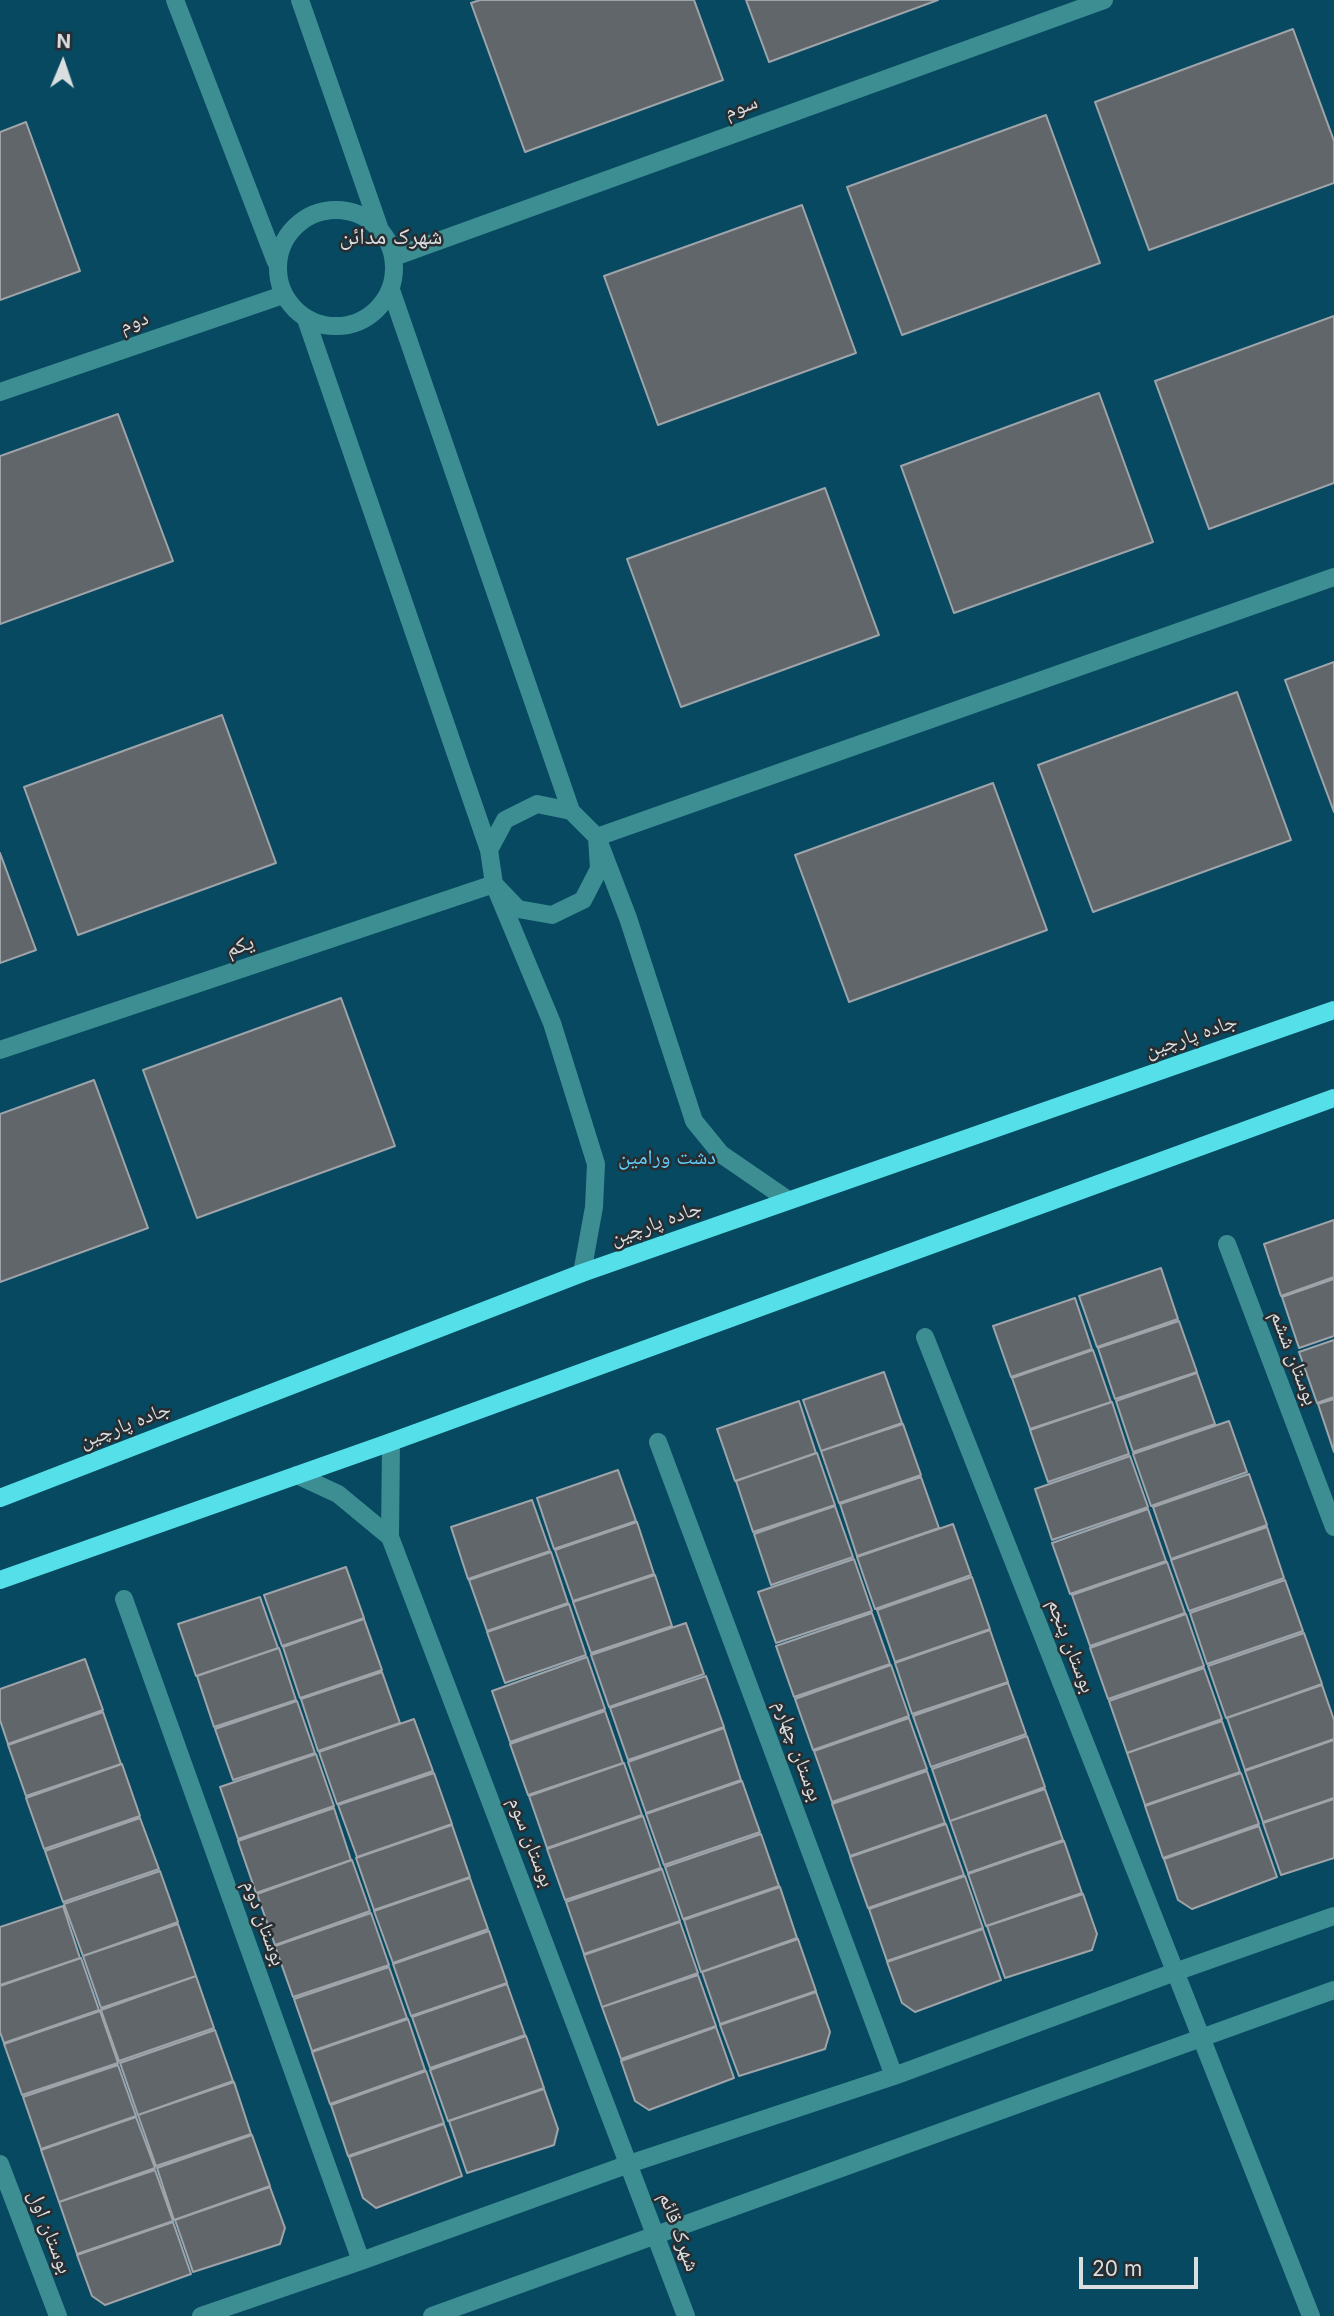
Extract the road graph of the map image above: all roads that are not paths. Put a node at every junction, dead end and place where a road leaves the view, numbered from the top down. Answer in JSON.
{"nodes":[{"id":1,"x":175,"y":0,"type":"edge"},
{"id":2,"x":300,"y":0,"type":"edge"},
{"id":3,"x":1104,"y":0,"type":"edge"},
{"id":4,"x":379,"y":227,"type":"junction"},
{"id":5,"x":394,"y":257,"type":"junction"},
{"id":6,"x":276,"y":262,"type":"junction"},
{"id":7,"x":391,"y":290,"type":"junction"},
{"id":8,"x":283,"y":295,"type":"junction"},
{"id":9,"x":306,"y":319,"type":"junction"},
{"id":10,"x":0,"y":392,"type":"edge"},
{"id":11,"x":1334,"y":577,"type":"edge"},
{"id":12,"x":571,"y":811,"type":"junction"},
{"id":13,"x":597,"y":836,"type":"junction"},
{"id":14,"x":489,"y":850,"type":"junction"},
{"id":15,"x":494,"y":884,"type":"junction"},
{"id":16,"x":1334,"y":1010,"type":"edge"},
{"id":17,"x":0,"y":1051,"type":"edge"},
{"id":18,"x":1334,"y":1098,"type":"edge"},
{"id":19,"x":789,"y":1200,"type":"junction"},
{"id":20,"x":1227,"y":1244,"type":"dead end"},
{"id":21,"x":582,"y":1273,"type":"junction"},
{"id":22,"x":925,"y":1337,"type":"dead end"},
{"id":23,"x":391,"y":1442,"type":"junction"},
{"id":24,"x":658,"y":1442,"type":"dead end"},
{"id":25,"x":297,"y":1475,"type":"junction"},
{"id":26,"x":0,"y":1497,"type":"edge"},
{"id":27,"x":1334,"y":1527,"type":"edge"},
{"id":28,"x":390,"y":1537,"type":"junction"},
{"id":29,"x":0,"y":1580,"type":"edge"},
{"id":30,"x":124,"y":1599,"type":"dead end"},
{"id":31,"x":1334,"y":1916,"type":"edge"},
{"id":32,"x":1175,"y":1972,"type":"junction"},
{"id":33,"x":1334,"y":1990,"type":"edge"},
{"id":34,"x":1200,"y":2038,"type":"junction"},
{"id":35,"x":894,"y":2076,"type":"junction"},
{"id":36,"x":0,"y":2164,"type":"edge"},
{"id":37,"x":629,"y":2164,"type":"junction"},
{"id":38,"x":657,"y":2236,"type":"junction"},
{"id":39,"x":361,"y":2262,"type":"junction"},
{"id":40,"x":58,"y":2316,"type":"edge"},
{"id":41,"x":201,"y":2316,"type":"edge"},
{"id":42,"x":432,"y":2316,"type":"edge"},
{"id":43,"x":686,"y":2316,"type":"edge"},
{"id":44,"x":1311,"y":2316,"type":"edge"}],
"edges":[{"from":1,"to":6,"type":"street"},
{"from":2,"to":4,"type":"street"},
{"from":3,"to":5,"type":"street","name":"سوم"},
{"from":4,"to":5,"type":"street"},
{"from":4,"to":6,"type":"street"},
{"from":5,"to":7,"type":"street"},
{"from":6,"to":8,"type":"street"},
{"from":7,"to":9,"type":"street"},
{"from":7,"to":12,"type":"street"},
{"from":8,"to":9,"type":"street"},
{"from":8,"to":10,"type":"street","name":"دوم"},
{"from":9,"to":14,"type":"street"},
{"from":11,"to":13,"type":"street"},
{"from":12,"to":13,"type":"street"},
{"from":12,"to":14,"type":"street"},
{"from":13,"to":15,"type":"street"},
{"from":13,"to":19,"type":"street"},
{"from":14,"to":15,"type":"street"},
{"from":15,"to":17,"type":"street","name":"یکم"},
{"from":15,"to":21,"type":"street"},
{"from":16,"to":19,"type":"main road","name":"جاده پارچین"},
{"from":18,"to":23,"type":"main road"},
{"from":19,"to":21,"type":"main road","name":"جاده پارچین"},
{"from":20,"to":27,"type":"street","name":"بوستان ششم"},
{"from":21,"to":26,"type":"main road","name":"جاده پارچین"},
{"from":22,"to":32,"type":"street","name":"بوستان پنجم"},
{"from":23,"to":25,"type":"main road"},
{"from":23,"to":28,"type":"street","name":"بوستان سوم"},
{"from":24,"to":35,"type":"street","name":"بوستان چهارم"},
{"from":25,"to":28,"type":"street","name":"بوستان سوم"},
{"from":25,"to":29,"type":"main road"},
{"from":28,"to":37,"type":"street","name":"بوستان سوم"},
{"from":30,"to":39,"type":"street","name":"بوستان دوم"},
{"from":31,"to":32,"type":"street"},
{"from":32,"to":34,"type":"street","name":"بوستان پنجم"},
{"from":32,"to":35,"type":"street"},
{"from":33,"to":34,"type":"street"},
{"from":34,"to":38,"type":"street"},
{"from":34,"to":44,"type":"street","name":"بوستان پنجم"},
{"from":35,"to":37,"type":"street"},
{"from":36,"to":40,"type":"street","name":"بوستان اول"},
{"from":37,"to":38,"type":"street","name":"شهرک قائم"},
{"from":37,"to":39,"type":"street"},
{"from":38,"to":42,"type":"street"},
{"from":38,"to":43,"type":"street","name":"شهرک قائم"},
{"from":39,"to":41,"type":"street"}]}
